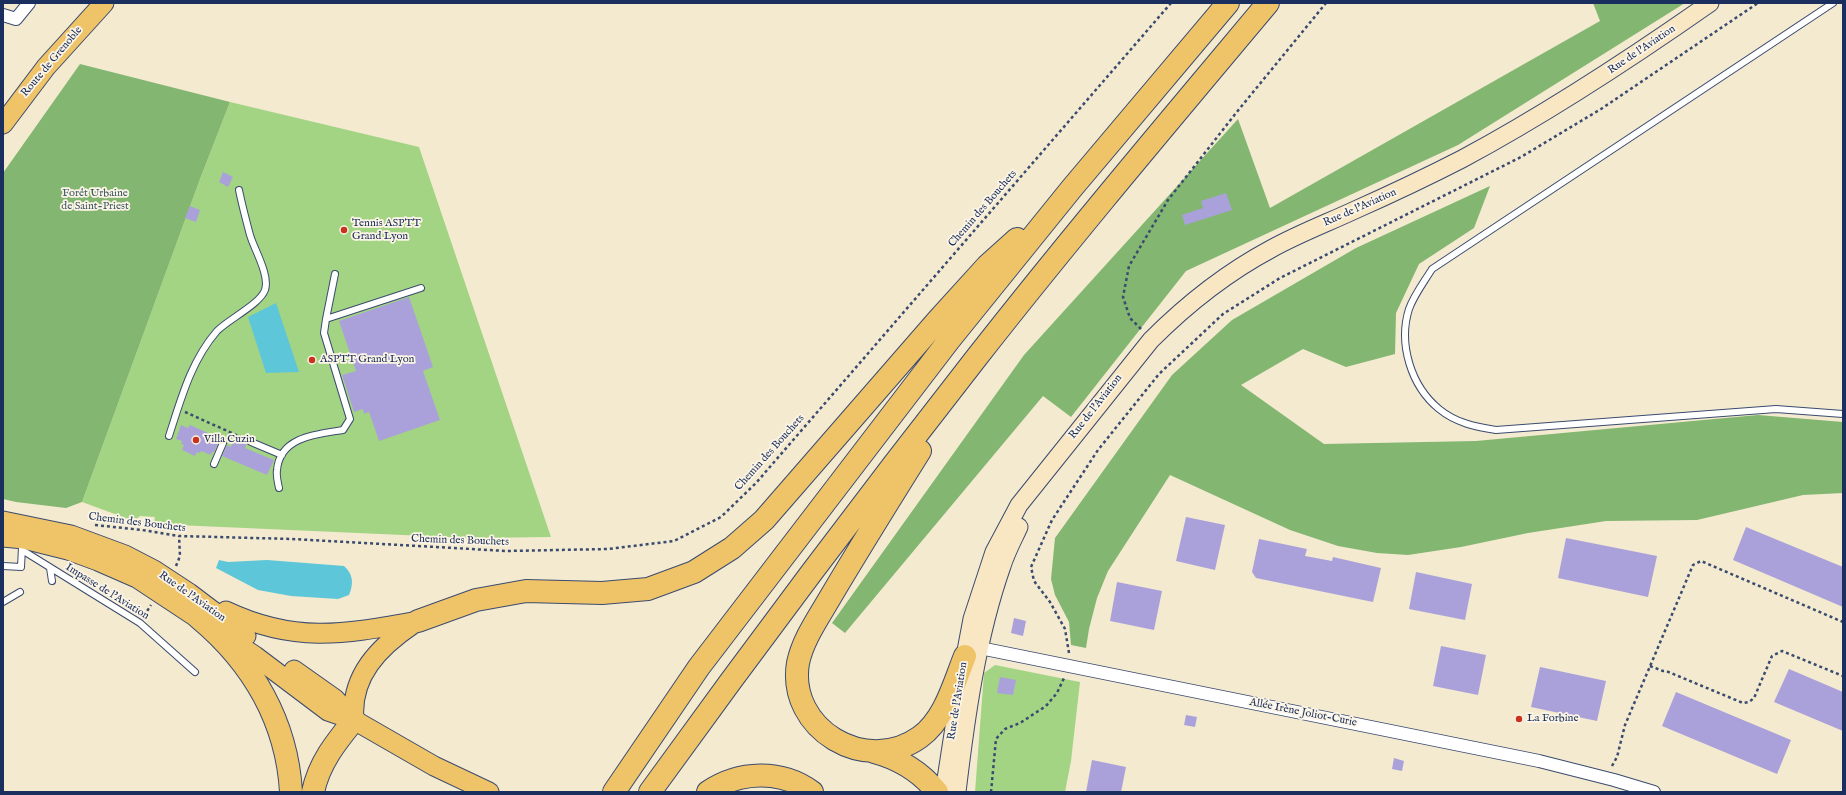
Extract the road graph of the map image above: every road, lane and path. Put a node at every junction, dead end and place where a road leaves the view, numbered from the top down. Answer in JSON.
{"nodes":[{"id":1,"x":29,"y":3,"type":"edge"},
{"id":2,"x":104,"y":3,"type":"edge"},
{"id":3,"x":1171,"y":3,"type":"edge"},
{"id":4,"x":1228,"y":3,"type":"edge"},
{"id":5,"x":1268,"y":3,"type":"edge"},
{"id":6,"x":1326,"y":3,"type":"edge"},
{"id":7,"x":1710,"y":3,"type":"edge"},
{"id":8,"x":1758,"y":3,"type":"edge"},
{"id":9,"x":1833,"y":3,"type":"edge"},
{"id":10,"x":3,"y":15,"type":"edge"},
{"id":11,"x":3,"y":124,"type":"edge"},
{"id":12,"x":1072,"y":188,"type":"junction"},
{"id":13,"x":239,"y":190,"type":"dead end"},
{"id":14,"x":335,"y":274,"type":"dead end"},
{"id":15,"x":421,"y":288,"type":"dead end"},
{"id":16,"x":326,"y":319,"type":"junction"},
{"id":17,"x":1151,"y":340,"type":"junction"},
{"id":18,"x":978,"y":356,"type":"junction"},
{"id":19,"x":178,"y":408,"type":"junction"},
{"id":20,"x":1843,"y":414,"type":"edge"},
{"id":21,"x":169,"y":436,"type":"dead end"},
{"id":22,"x":251,"y":442,"type":"joint"},
{"id":23,"x":224,"y":443,"type":"dead end"},
{"id":24,"x":282,"y":455,"type":"junction"},
{"id":25,"x":1053,"y":463,"type":"junction"},
{"id":26,"x":214,"y":464,"type":"dead end"},
{"id":27,"x":279,"y":488,"type":"dead end"},
{"id":28,"x":4,"y":525,"type":"edge"},
{"id":29,"x":89,"y":525,"type":"dead end"},
{"id":30,"x":179,"y":536,"type":"junction"},
{"id":31,"x":23,"y":544,"type":"junction"},
{"id":32,"x":3,"y":566,"type":"edge"},
{"id":33,"x":50,"y":568,"type":"junction"},
{"id":34,"x":175,"y":568,"type":"dead end"},
{"id":35,"x":52,"y":581,"type":"dead end"},
{"id":36,"x":20,"y":592,"type":"dead end"},
{"id":37,"x":189,"y":593,"type":"junction"},
{"id":38,"x":3,"y":602,"type":"edge"},
{"id":39,"x":153,"y":602,"type":"dead end"},
{"id":40,"x":199,"y":618,"type":"junction"},
{"id":41,"x":418,"y":621,"type":"junction"},
{"id":42,"x":1843,"y":622,"type":"edge"},
{"id":43,"x":140,"y":623,"type":"junction"},
{"id":44,"x":972,"y":652,"type":"junction"},
{"id":45,"x":1650,"y":666,"type":"junction"},
{"id":46,"x":1066,"y":667,"type":"junction"},
{"id":47,"x":195,"y":672,"type":"dead end"},
{"id":48,"x":1843,"y":676,"type":"edge"},
{"id":49,"x":354,"y":720,"type":"junction"},
{"id":50,"x":874,"y":752,"type":"junction"},
{"id":51,"x":1608,"y":767,"type":"dead end"},
{"id":52,"x":291,"y":792,"type":"edge"},
{"id":53,"x":313,"y":792,"type":"edge"},
{"id":54,"x":489,"y":792,"type":"edge"},
{"id":55,"x":614,"y":792,"type":"edge"},
{"id":56,"x":650,"y":792,"type":"edge"},
{"id":57,"x":708,"y":792,"type":"edge"},
{"id":58,"x":812,"y":792,"type":"edge"},
{"id":59,"x":937,"y":792,"type":"edge"},
{"id":60,"x":944,"y":792,"type":"edge"},
{"id":61,"x":957,"y":792,"type":"edge"},
{"id":62,"x":991,"y":792,"type":"edge"},
{"id":63,"x":1654,"y":792,"type":"edge"}],
"edges":[{"from":1,"to":10,"type":"street"},
{"from":2,"to":11,"type":"main road","name":"Route de Grenoble"},
{"from":3,"to":30,"type":"path","name":"Chemin des Bouchets"},
{"from":4,"to":12,"type":"highway"},
{"from":5,"to":18,"type":"highway"},
{"from":6,"to":17,"type":"path"},
{"from":7,"to":17,"type":"street","name":"Rue de l'Aviation"},
{"from":8,"to":46,"type":"path"},
{"from":9,"to":20,"type":"lane"},
{"from":12,"to":41,"type":"highway"},
{"from":12,"to":55,"type":"highway"},
{"from":13,"to":19,"type":"lane"},
{"from":14,"to":16,"type":"lane"},
{"from":15,"to":16,"type":"lane"},
{"from":16,"to":24,"type":"lane"},
{"from":17,"to":25,"type":"street","name":"Rue de l'Aviation"},
{"from":18,"to":50,"type":"highway"},
{"from":18,"to":56,"type":"highway"},
{"from":19,"to":21,"type":"lane"},
{"from":19,"to":22,"type":"path"},
{"from":22,"to":24,"type":"lane"},
{"from":23,"to":26,"type":"lane"},
{"from":24,"to":27,"type":"lane"},
{"from":25,"to":44,"type":"street","name":"Rue de l'Aviation"},
{"from":25,"to":44,"type":"street","name":"Rue de l'Aviation"},
{"from":28,"to":31,"type":"main road","name":"Rue de l'Aviation"},
{"from":28,"to":37,"type":"main road","name":"Rue de l'Aviation"},
{"from":29,"to":30,"type":"path","name":"Chemin des Bouchets"},
{"from":30,"to":34,"type":"path"},
{"from":31,"to":32,"type":"lane"},
{"from":31,"to":33,"type":"lane","name":"Impasse de l'Aviation"},
{"from":31,"to":40,"type":"main road","name":"Rue de l'Aviation"},
{"from":33,"to":35,"type":"lane"},
{"from":33,"to":43,"type":"lane","name":"Impasse de l'Aviation"},
{"from":36,"to":38,"type":"lane"},
{"from":37,"to":41,"type":"main road"},
{"from":37,"to":49,"type":"main road","name":"Rue de l'Aviation"},
{"from":39,"to":43,"type":"path"},
{"from":40,"to":49,"type":"main road","name":"Rue de l'Aviation"},
{"from":40,"to":52,"type":"highway"},
{"from":41,"to":49,"type":"main road"},
{"from":42,"to":45,"type":"path"},
{"from":43,"to":47,"type":"lane","name":"Impasse de l'Aviation"},
{"from":44,"to":46,"type":"street","name":"Allée Irène Joliot-Curie"},
{"from":44,"to":50,"type":"highway"},
{"from":44,"to":60,"type":"street","name":"Rue de l'Aviation"},
{"from":44,"to":61,"type":"street","name":"Rue de l'Aviation"},
{"from":45,"to":48,"type":"path"},
{"from":45,"to":51,"type":"path"},
{"from":46,"to":62,"type":"path"},
{"from":46,"to":63,"type":"street","name":"Allée Irène Joliot-Curie"},
{"from":49,"to":53,"type":"highway"},
{"from":49,"to":54,"type":"main road","name":"Rue de l'Aviation"},
{"from":50,"to":59,"type":"highway"},
{"from":57,"to":58,"type":"highway"}]}
